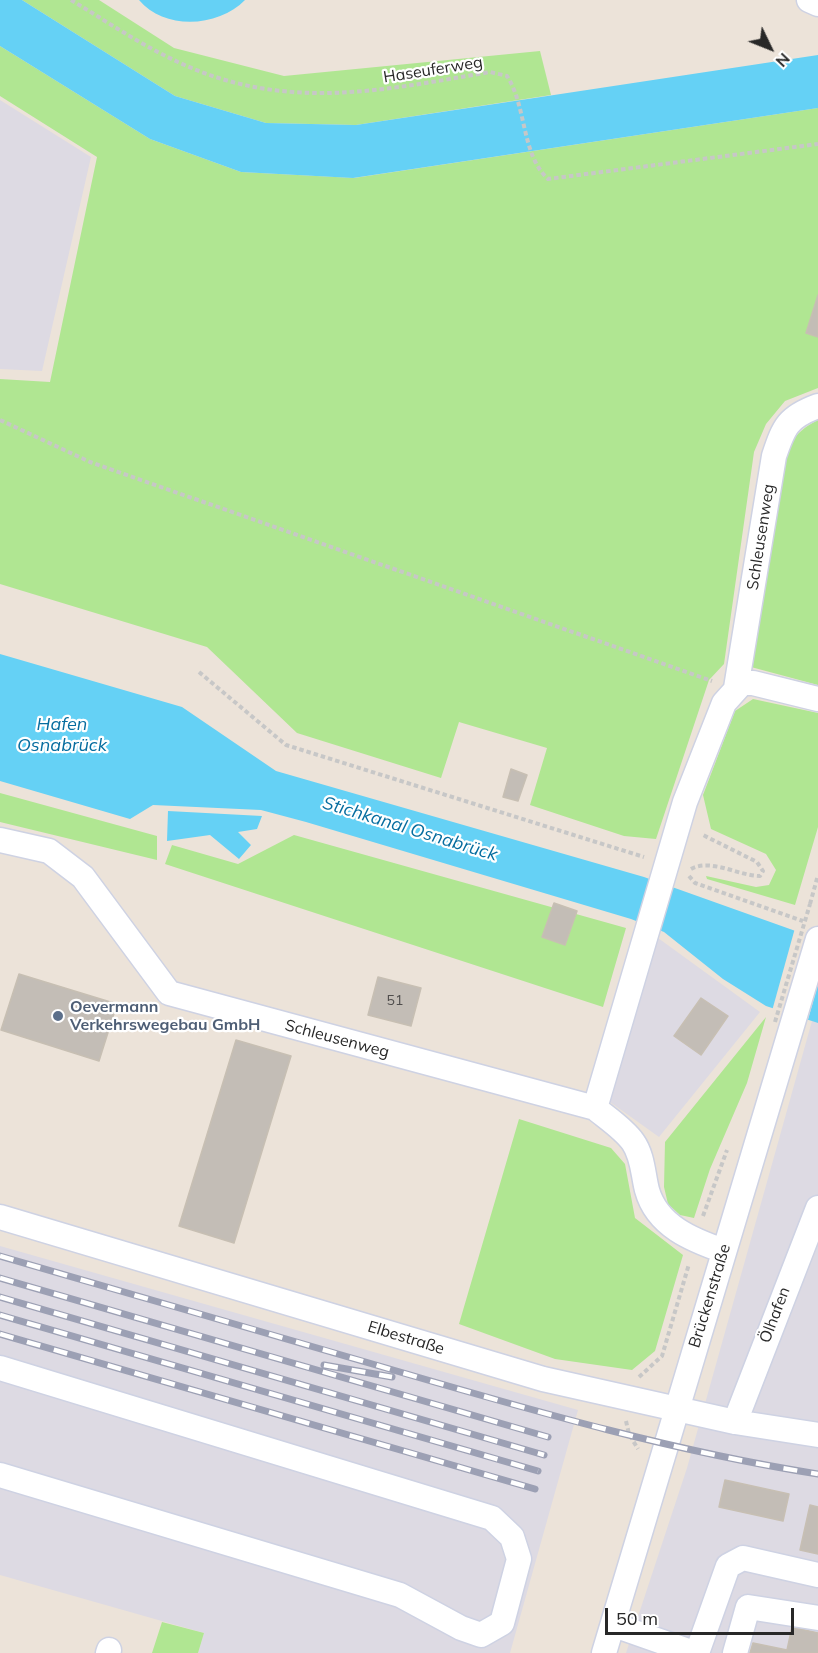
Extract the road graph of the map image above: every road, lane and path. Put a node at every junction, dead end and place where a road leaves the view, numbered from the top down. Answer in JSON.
{"nodes":[{"id":1,"x":71,"y":0,"type":"edge"},
{"id":2,"x":809,"y":0,"type":"edge"},
{"id":3,"x":818,"y":4,"type":"edge"},
{"id":4,"x":818,"y":144,"type":"edge"},
{"id":5,"x":818,"y":406,"type":"edge"},
{"id":6,"x":0,"y":420,"type":"edge"},
{"id":7,"x":200,"y":672,"type":"dead end"},
{"id":8,"x":736,"y":688,"type":"junction"},
{"id":9,"x":818,"y":699,"type":"edge"},
{"id":10,"x":685,"y":801,"type":"junction"},
{"id":11,"x":0,"y":840,"type":"edge"},
{"id":12,"x":645,"y":857,"type":"dead end"},
{"id":13,"x":818,"y":875,"type":"edge"},
{"id":14,"x":812,"y":931,"type":"edge"},
{"id":15,"x":784,"y":1025,"type":"junction"},
{"id":16,"x":595,"y":1108,"type":"junction"},
{"id":17,"x":818,"y":1208,"type":"edge"},
{"id":18,"x":0,"y":1217,"type":"edge"},
{"id":19,"x":724,"y":1251,"type":"junction"},
{"id":20,"x":0,"y":1368,"type":"edge"},
{"id":21,"x":677,"y":1410,"type":"junction"},
{"id":22,"x":735,"y":1422,"type":"junction"},
{"id":23,"x":818,"y":1435,"type":"edge"},
{"id":24,"x":0,"y":1475,"type":"edge"},
{"id":25,"x":818,"y":1575,"type":"edge"},
{"id":26,"x":818,"y":1618,"type":"edge"},
{"id":27,"x":614,"y":1625,"type":"junction"},
{"id":28,"x":604,"y":1653,"type":"edge"},
{"id":29,"x":696,"y":1653,"type":"edge"},
{"id":30,"x":735,"y":1653,"type":"edge"}],
"edges":[{"from":1,"to":4,"type":"path","name":"Haseuferweg"},
{"from":2,"to":3,"type":"street"},
{"from":5,"to":8,"type":"street","name":"Schleusenweg"},
{"from":6,"to":8,"type":"path"},
{"from":7,"to":12,"type":"path"},
{"from":8,"to":9,"type":"street"},
{"from":8,"to":10,"type":"street","name":"Schleusenweg"},
{"from":10,"to":14,"type":"path"},
{"from":10,"to":16,"type":"street","name":"Schleusenweg"},
{"from":11,"to":16,"type":"street","name":"Schleusenweg"},
{"from":13,"to":15,"type":"path","bridge":true},
{"from":14,"to":15,"type":"street","name":"Brückenstraße"},
{"from":15,"to":19,"type":"street","name":"Brückenstraße"},
{"from":16,"to":19,"type":"street","name":"Schleusenweg"},
{"from":17,"to":22,"type":"street","name":"Ölhafen"},
{"from":18,"to":21,"type":"street","name":"Elbestraße"},
{"from":19,"to":21,"type":"street","name":"Brückenstraße"},
{"from":20,"to":24,"type":"street"},
{"from":21,"to":22,"type":"street","name":"Elbestraße"},
{"from":21,"to":27,"type":"street","name":"Brückenstraße"},
{"from":22,"to":23,"type":"street","name":"Elbestraße"},
{"from":25,"to":29,"type":"street"},
{"from":26,"to":30,"type":"street"},
{"from":27,"to":28,"type":"street","name":"Brückenstraße"},
{"from":27,"to":29,"type":"street"}]}
